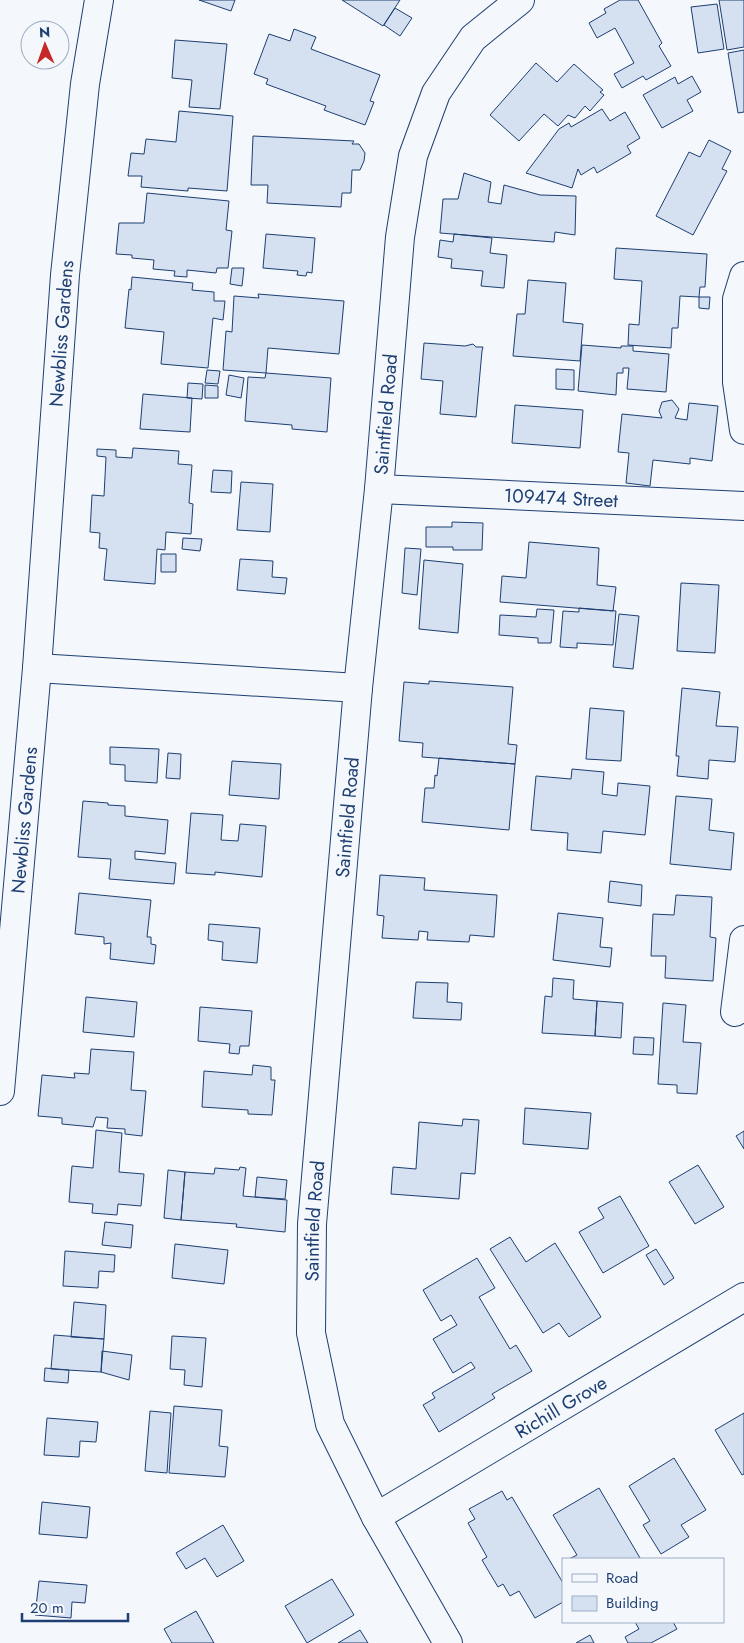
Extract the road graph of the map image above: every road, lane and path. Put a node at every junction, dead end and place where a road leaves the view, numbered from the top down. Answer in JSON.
{"nodes":[{"id":1,"x":99,"y":0,"type":"edge"},
{"id":2,"x":520,"y":0,"type":"edge"},
{"id":3,"x":744,"y":276,"type":"edge"},
{"id":4,"x":744,"y":430,"type":"edge"},
{"id":5,"x":379,"y":489,"type":"junction"},
{"id":6,"x":744,"y":506,"type":"edge"},
{"id":7,"x":37,"y":668,"type":"junction"},
{"id":8,"x":358,"y":688,"type":"junction"},
{"id":9,"x":744,"y":940,"type":"edge"},
{"id":10,"x":735,"y":1012,"type":"dead end"},
{"id":11,"x":0,"y":1091,"type":"edge"},
{"id":12,"x":744,"y":1297,"type":"edge"},
{"id":13,"x":376,"y":1517,"type":"junction"},
{"id":14,"x":448,"y":1643,"type":"edge"}],
"edges":[{"from":1,"to":7,"type":"street","name":"Newbliss Gardens"},
{"from":2,"to":5,"type":"street","name":"Saintfield Road"},
{"from":3,"to":4,"type":"street"},
{"from":5,"to":6,"type":"street","name":"109474 Street"},
{"from":5,"to":8,"type":"street","name":"Saintfield Road"},
{"from":7,"to":8,"type":"street"},
{"from":7,"to":11,"type":"street","name":"Newbliss Gardens"},
{"from":8,"to":13,"type":"street","name":"Saintfield Road"},
{"from":9,"to":10,"type":"street"},
{"from":12,"to":13,"type":"street","name":"Richill Grove"},
{"from":13,"to":14,"type":"street","name":"Saintfield Road"}]}
